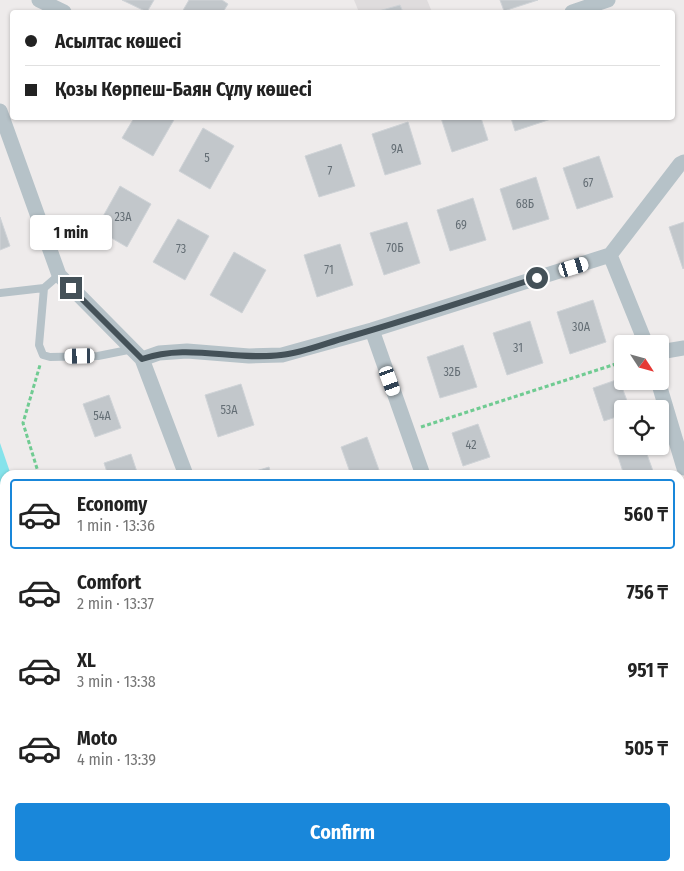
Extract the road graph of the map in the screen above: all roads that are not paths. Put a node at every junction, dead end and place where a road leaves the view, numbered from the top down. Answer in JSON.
{"nodes":[{"id":1,"x":39,"y":0,"type":"edge"},
{"id":2,"x":608,"y":0,"type":"edge"},
{"id":3,"x":60,"y":10,"type":"edge"},
{"id":4,"x":578,"y":10,"type":"edge"},
{"id":5,"x":0,"y":111,"type":"edge"},
{"id":6,"x":684,"y":162,"type":"edge"},
{"id":7,"x":610,"y":255,"type":"junction"},
{"id":8,"x":59,"y":275,"type":"junction"},
{"id":9,"x":44,"y":288,"type":"junction"},
{"id":10,"x":0,"y":293,"type":"edge"},
{"id":11,"x":372,"y":330,"type":"junction"},
{"id":12,"x":642,"y":335,"type":"edge"},
{"id":13,"x":684,"y":348,"type":"edge"},
{"id":14,"x":669,"y":350,"type":"edge"},
{"id":15,"x":137,"y":354,"type":"junction"},
{"id":16,"x":661,"y":390,"type":"edge"},
{"id":17,"x":684,"y":468,"type":"edge"},
{"id":18,"x":184,"y":470,"type":"edge"},
{"id":19,"x":421,"y":470,"type":"edge"}],
"edges":[{"from":1,"to":3,"type":"street"},
{"from":2,"to":4,"type":"street"},
{"from":5,"to":8,"type":"street"},
{"from":6,"to":7,"type":"street"},
{"from":7,"to":11,"type":"street"},
{"from":7,"to":12,"type":"street"},
{"from":8,"to":9,"type":"lane"},
{"from":8,"to":15,"type":"street"},
{"from":9,"to":10,"type":"lane"},
{"from":9,"to":15,"type":"lane"},
{"from":11,"to":15,"type":"street"},
{"from":11,"to":19,"type":"street"},
{"from":13,"to":14,"type":"street"},
{"from":15,"to":18,"type":"street"},
{"from":16,"to":17,"type":"street"}]}
